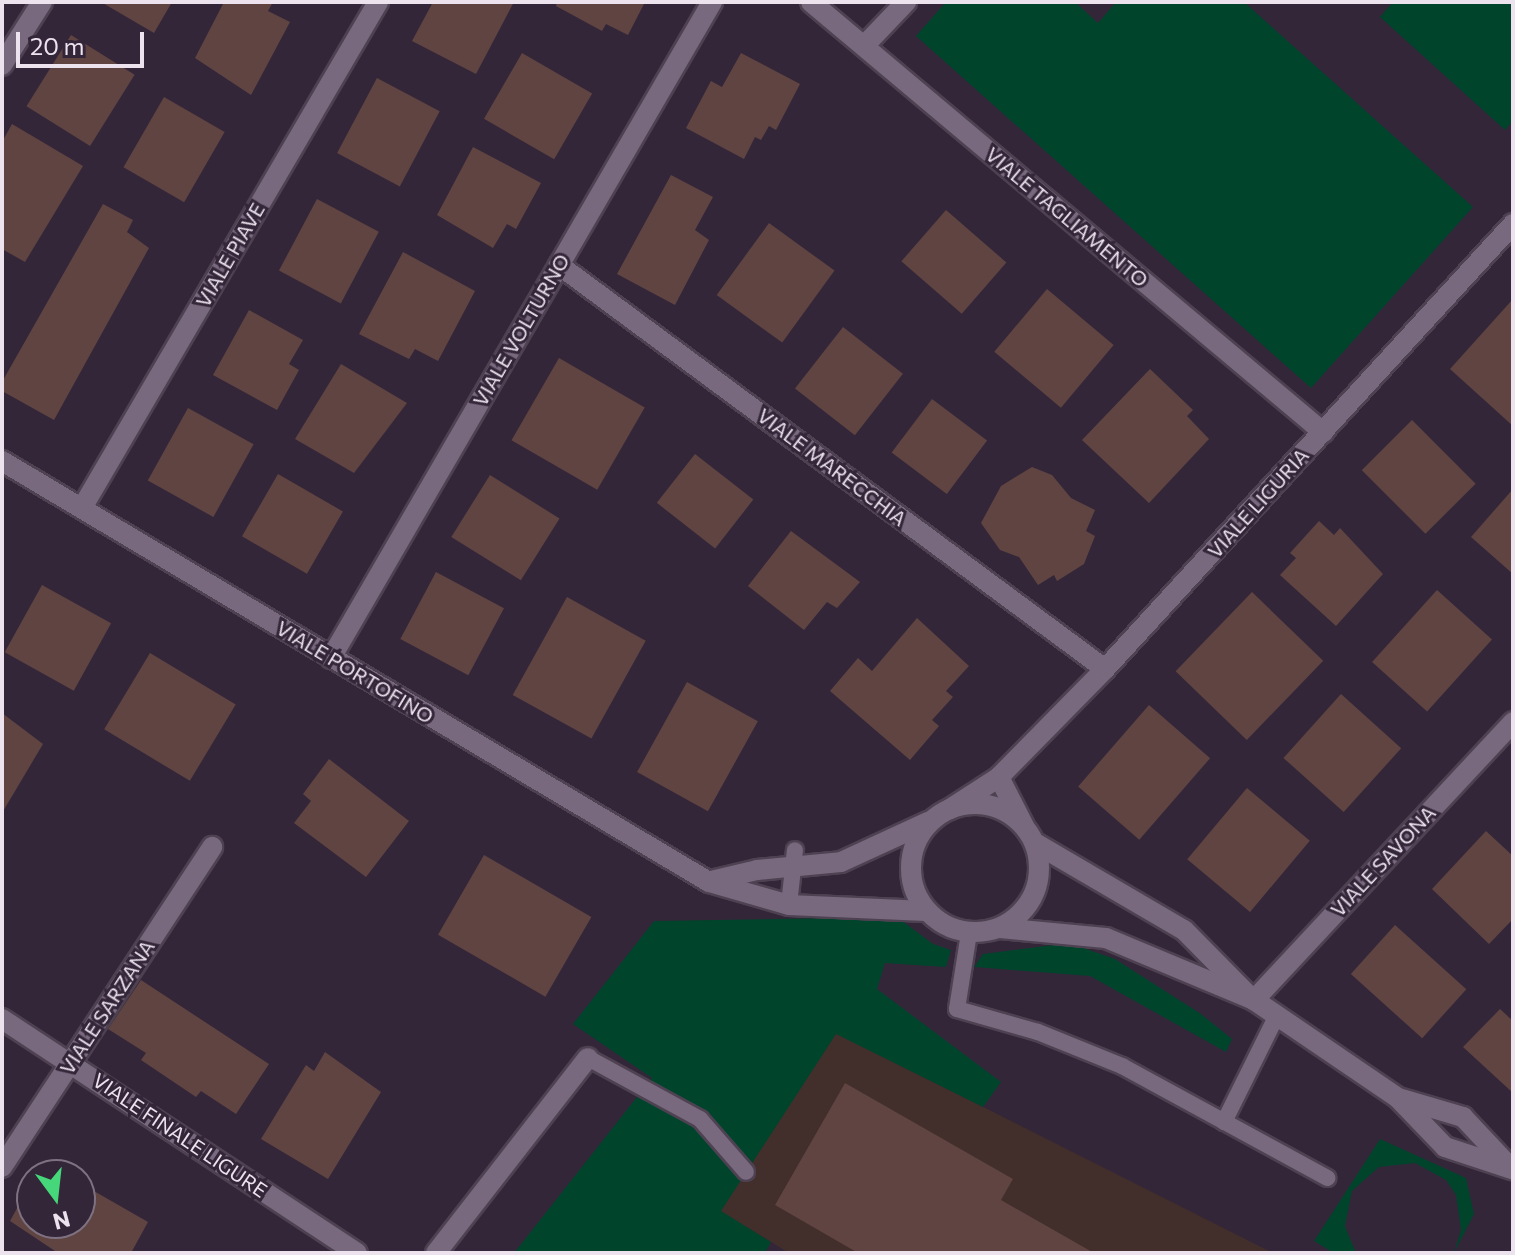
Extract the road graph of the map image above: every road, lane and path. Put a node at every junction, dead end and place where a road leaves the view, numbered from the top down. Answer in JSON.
{"nodes":[{"id":1,"x":42,"y":2,"type":"edge"},
{"id":2,"x":378,"y":2,"type":"edge"},
{"id":3,"x":712,"y":2,"type":"edge"},
{"id":4,"x":811,"y":2,"type":"edge"},
{"id":5,"x":906,"y":2,"type":"edge"},
{"id":6,"x":864,"y":46,"type":"junction"},
{"id":7,"x":2,"y":65,"type":"edge"},
{"id":8,"x":1513,"y":224,"type":"edge"},
{"id":9,"x":559,"y":265,"type":"junction"},
{"id":10,"x":1323,"y":432,"type":"junction"},
{"id":11,"x":2,"y":461,"type":"edge"},
{"id":12,"x":82,"y":508,"type":"junction"},
{"id":13,"x":331,"y":658,"type":"junction"},
{"id":14,"x":1105,"y":669,"type":"junction"},
{"id":15,"x":1513,"y":722,"type":"edge"},
{"id":16,"x":999,"y":777,"type":"junction"},
{"id":17,"x":950,"y":809,"type":"junction"},
{"id":18,"x":932,"y":820,"type":"junction"},
{"id":19,"x":1029,"y":834,"type":"junction"},
{"id":20,"x":212,"y":847,"type":"dead end"},
{"id":21,"x":793,"y":858,"type":"junction"},
{"id":22,"x":709,"y":882,"type":"junction"},
{"id":23,"x":789,"y":905,"type":"junction"},
{"id":24,"x":926,"y":911,"type":"junction"},
{"id":25,"x":1000,"y":928,"type":"junction"},
{"id":26,"x":969,"y":933,"type":"junction"},
{"id":27,"x":1254,"y":1000,"type":"junction"},
{"id":28,"x":1277,"y":1015,"type":"junction"},
{"id":29,"x":2,"y":1019,"type":"edge"},
{"id":30,"x":588,"y":1058,"type":"joint"},
{"id":31,"x":72,"y":1063,"type":"junction"},
{"id":32,"x":1398,"y":1098,"type":"junction"},
{"id":33,"x":1224,"y":1122,"type":"junction"},
{"id":34,"x":2,"y":1167,"type":"edge"},
{"id":35,"x":1513,"y":1169,"type":"edge"},
{"id":36,"x":746,"y":1172,"type":"dead end"},
{"id":37,"x":1327,"y":1178,"type":"dead end"},
{"id":38,"x":357,"y":1253,"type":"edge"},
{"id":39,"x":436,"y":1253,"type":"edge"}],
"edges":[{"from":1,"to":7,"type":"street"},
{"from":2,"to":12,"type":"street","name":"VIALE PIAVE"},
{"from":3,"to":9,"type":"street","name":"VIALE VOLTURNO"},
{"from":4,"to":6,"type":"street","name":"VIALE TAGLIAMENTO"},
{"from":5,"to":6,"type":"street"},
{"from":6,"to":10,"type":"street","name":"VIALE TAGLIAMENTO"},
{"from":8,"to":10,"type":"street","name":"VIALE LIGURIA"},
{"from":9,"to":13,"type":"street","name":"VIALE VOLTURNO"},
{"from":9,"to":14,"type":"street","name":"VIALE MARECCHIA"},
{"from":10,"to":14,"type":"street","name":"VIALE LIGURIA"},
{"from":11,"to":12,"type":"street","name":"VIALE PORTOFINO"},
{"from":12,"to":13,"type":"street","name":"VIALE PORTOFINO"},
{"from":13,"to":22,"type":"street","name":"VIALE PORTOFINO"},
{"from":14,"to":16,"type":"street","name":"VIALE LIGURIA"},
{"from":15,"to":27,"type":"street","name":"VIALE SAVONA"},
{"from":16,"to":17,"type":"street","name":"VIALE LIGURIA"},
{"from":16,"to":19,"type":"street"},
{"from":17,"to":18,"type":"street"},
{"from":17,"to":19,"type":"street"},
{"from":18,"to":21,"type":"street"},
{"from":18,"to":24,"type":"street"},
{"from":19,"to":25,"type":"street"},
{"from":19,"to":27,"type":"street"},
{"from":20,"to":31,"type":"street","name":"VIALE SARZANA"},
{"from":21,"to":22,"type":"street"},
{"from":21,"to":23,"type":"lane"},
{"from":22,"to":23,"type":"street","name":"VIALE PORTOFINO"},
{"from":23,"to":24,"type":"street","name":"VIALE PORTOFINO"},
{"from":24,"to":26,"type":"street"},
{"from":25,"to":26,"type":"street"},
{"from":25,"to":27,"type":"street"},
{"from":26,"to":33,"type":"lane"},
{"from":27,"to":28,"type":"street"},
{"from":28,"to":32,"type":"street"},
{"from":28,"to":33,"type":"lane"},
{"from":29,"to":31,"type":"street","name":"VIALE FINALE LIGURE"},
{"from":30,"to":36,"type":"lane"},
{"from":30,"to":39,"type":"street"},
{"from":31,"to":34,"type":"street","name":"VIALE SARZANA"},
{"from":31,"to":38,"type":"street","name":"VIALE FINALE LIGURE"},
{"from":32,"to":35,"type":"street"},
{"from":32,"to":35,"type":"street"},
{"from":33,"to":37,"type":"lane"}]}
